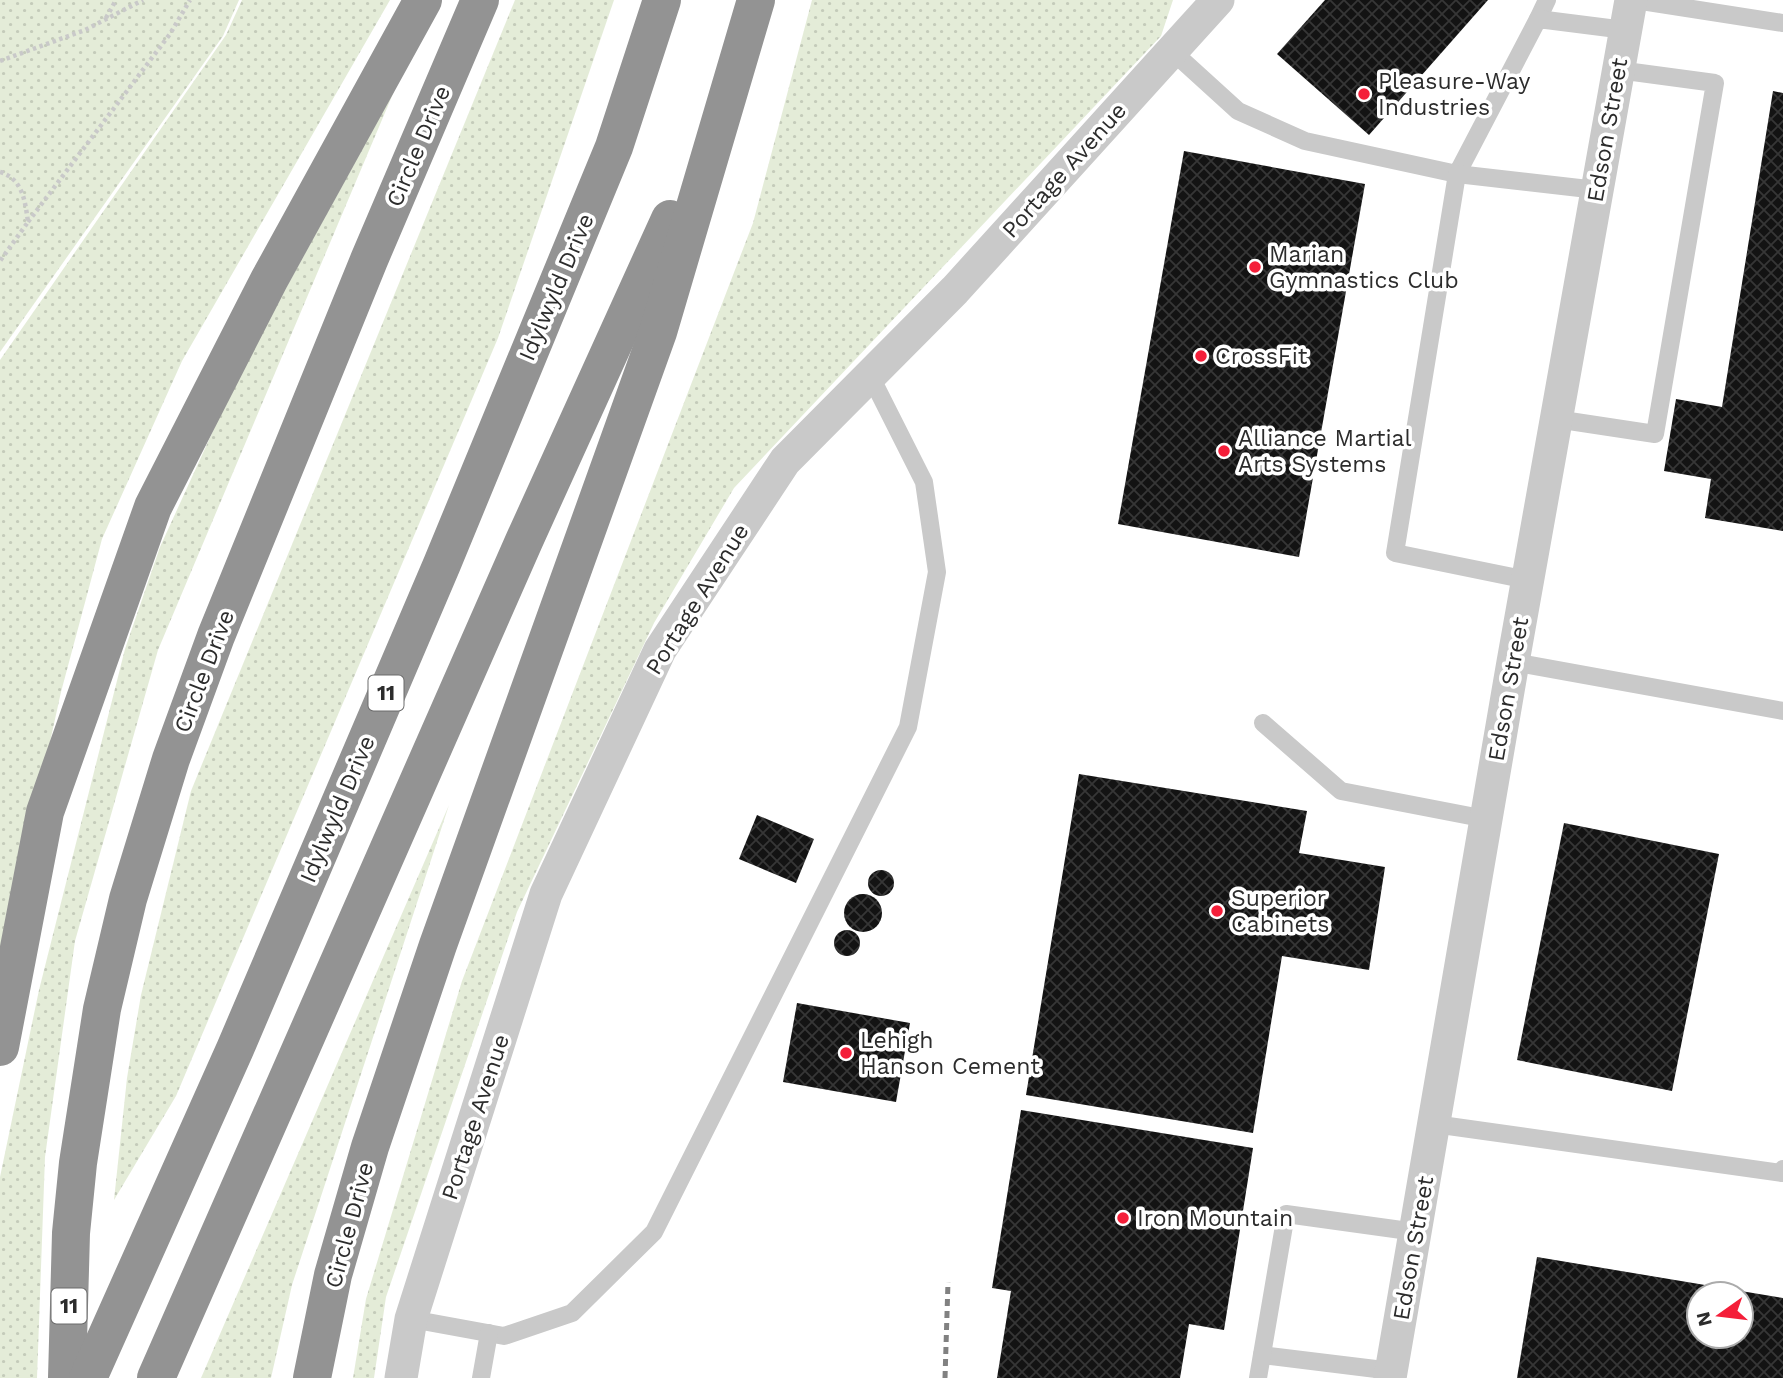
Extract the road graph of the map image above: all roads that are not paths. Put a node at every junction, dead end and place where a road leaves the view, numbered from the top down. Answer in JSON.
{"nodes":[{"id":1,"x":423,"y":0,"type":"edge"},
{"id":2,"x":480,"y":0,"type":"edge"},
{"id":3,"x":662,"y":0,"type":"edge"},
{"id":4,"x":756,"y":0,"type":"edge"},
{"id":5,"x":1218,"y":0,"type":"edge"},
{"id":6,"x":1547,"y":0,"type":"edge"},
{"id":7,"x":1630,"y":10,"type":"edge"},
{"id":8,"x":1538,"y":19,"type":"junction"},
{"id":9,"x":1783,"y":23,"type":"edge"},
{"id":10,"x":1172,"y":51,"type":"junction"},
{"id":11,"x":1618,"y":70,"type":"junction"},
{"id":12,"x":728,"y":93,"type":"junction"},
{"id":13,"x":1457,"y":174,"type":"junction"},
{"id":14,"x":1597,"y":190,"type":"junction"},
{"id":15,"x":870,"y":375,"type":"junction"},
{"id":16,"x":1556,"y":419,"type":"junction"},
{"id":17,"x":1527,"y":580,"type":"junction"},
{"id":18,"x":1513,"y":662,"type":"junction"},
{"id":19,"x":1783,"y":711,"type":"edge"},
{"id":20,"x":1263,"y":723,"type":"dead end"},
{"id":21,"x":1486,"y":819,"type":"junction"},
{"id":22,"x":0,"y":1047,"type":"edge"},
{"id":23,"x":1434,"y":1124,"type":"junction"},
{"id":24,"x":1783,"y":1169,"type":"edge"},
{"id":25,"x":1416,"y":1232,"type":"junction"},
{"id":26,"x":411,"y":1319,"type":"junction"},
{"id":27,"x":489,"y":1333,"type":"junction"},
{"id":28,"x":1262,"y":1355,"type":"junction"},
{"id":29,"x":1391,"y":1375,"type":"edge"},
{"id":30,"x":67,"y":1378,"type":"edge"},
{"id":31,"x":88,"y":1378,"type":"edge"},
{"id":32,"x":156,"y":1378,"type":"edge"},
{"id":33,"x":312,"y":1378,"type":"edge"},
{"id":34,"x":401,"y":1378,"type":"edge"},
{"id":35,"x":481,"y":1378,"type":"edge"},
{"id":36,"x":1258,"y":1378,"type":"edge"}],
"edges":[{"from":1,"to":22,"type":"highway"},
{"from":2,"to":30,"type":"highway","name":"Circle Drive","number":"11"},
{"from":3,"to":31,"type":"highway","name":"Idylwyld Drive","number":"11"},
{"from":4,"to":12,"type":"highway","name":"Circle Drive"},
{"from":5,"to":10,"type":"street","name":"Portage Avenue"},
{"from":6,"to":8,"type":"lane"},
{"from":7,"to":8,"type":"lane"},
{"from":7,"to":9,"type":"lane"},
{"from":7,"to":11,"type":"street","name":"Edson Street"},
{"from":8,"to":13,"type":"lane"},
{"from":10,"to":13,"type":"lane"},
{"from":10,"to":15,"type":"street","name":"Portage Avenue"},
{"from":11,"to":14,"type":"street","name":"Edson Street"},
{"from":11,"to":16,"type":"lane"},
{"from":12,"to":32,"type":"highway"},
{"from":12,"to":33,"type":"highway","name":"Circle Drive"},
{"from":13,"to":14,"type":"lane"},
{"from":13,"to":17,"type":"lane"},
{"from":14,"to":16,"type":"street","name":"Edson Street"},
{"from":15,"to":26,"type":"street","name":"Portage Avenue"},
{"from":15,"to":27,"type":"lane"},
{"from":16,"to":17,"type":"street","name":"Edson Street"},
{"from":17,"to":18,"type":"street","name":"Edson Street"},
{"from":18,"to":19,"type":"lane"},
{"from":18,"to":21,"type":"street","name":"Edson Street"},
{"from":20,"to":21,"type":"lane"},
{"from":21,"to":23,"type":"street","name":"Edson Street"},
{"from":23,"to":24,"type":"lane"},
{"from":23,"to":25,"type":"street","name":"Edson Street"},
{"from":25,"to":28,"type":"lane"},
{"from":25,"to":29,"type":"street","name":"Edson Street"},
{"from":26,"to":27,"type":"lane"},
{"from":26,"to":34,"type":"street","name":"Portage Avenue"},
{"from":27,"to":35,"type":"lane"},
{"from":28,"to":29,"type":"lane"},
{"from":28,"to":36,"type":"lane"}]}
